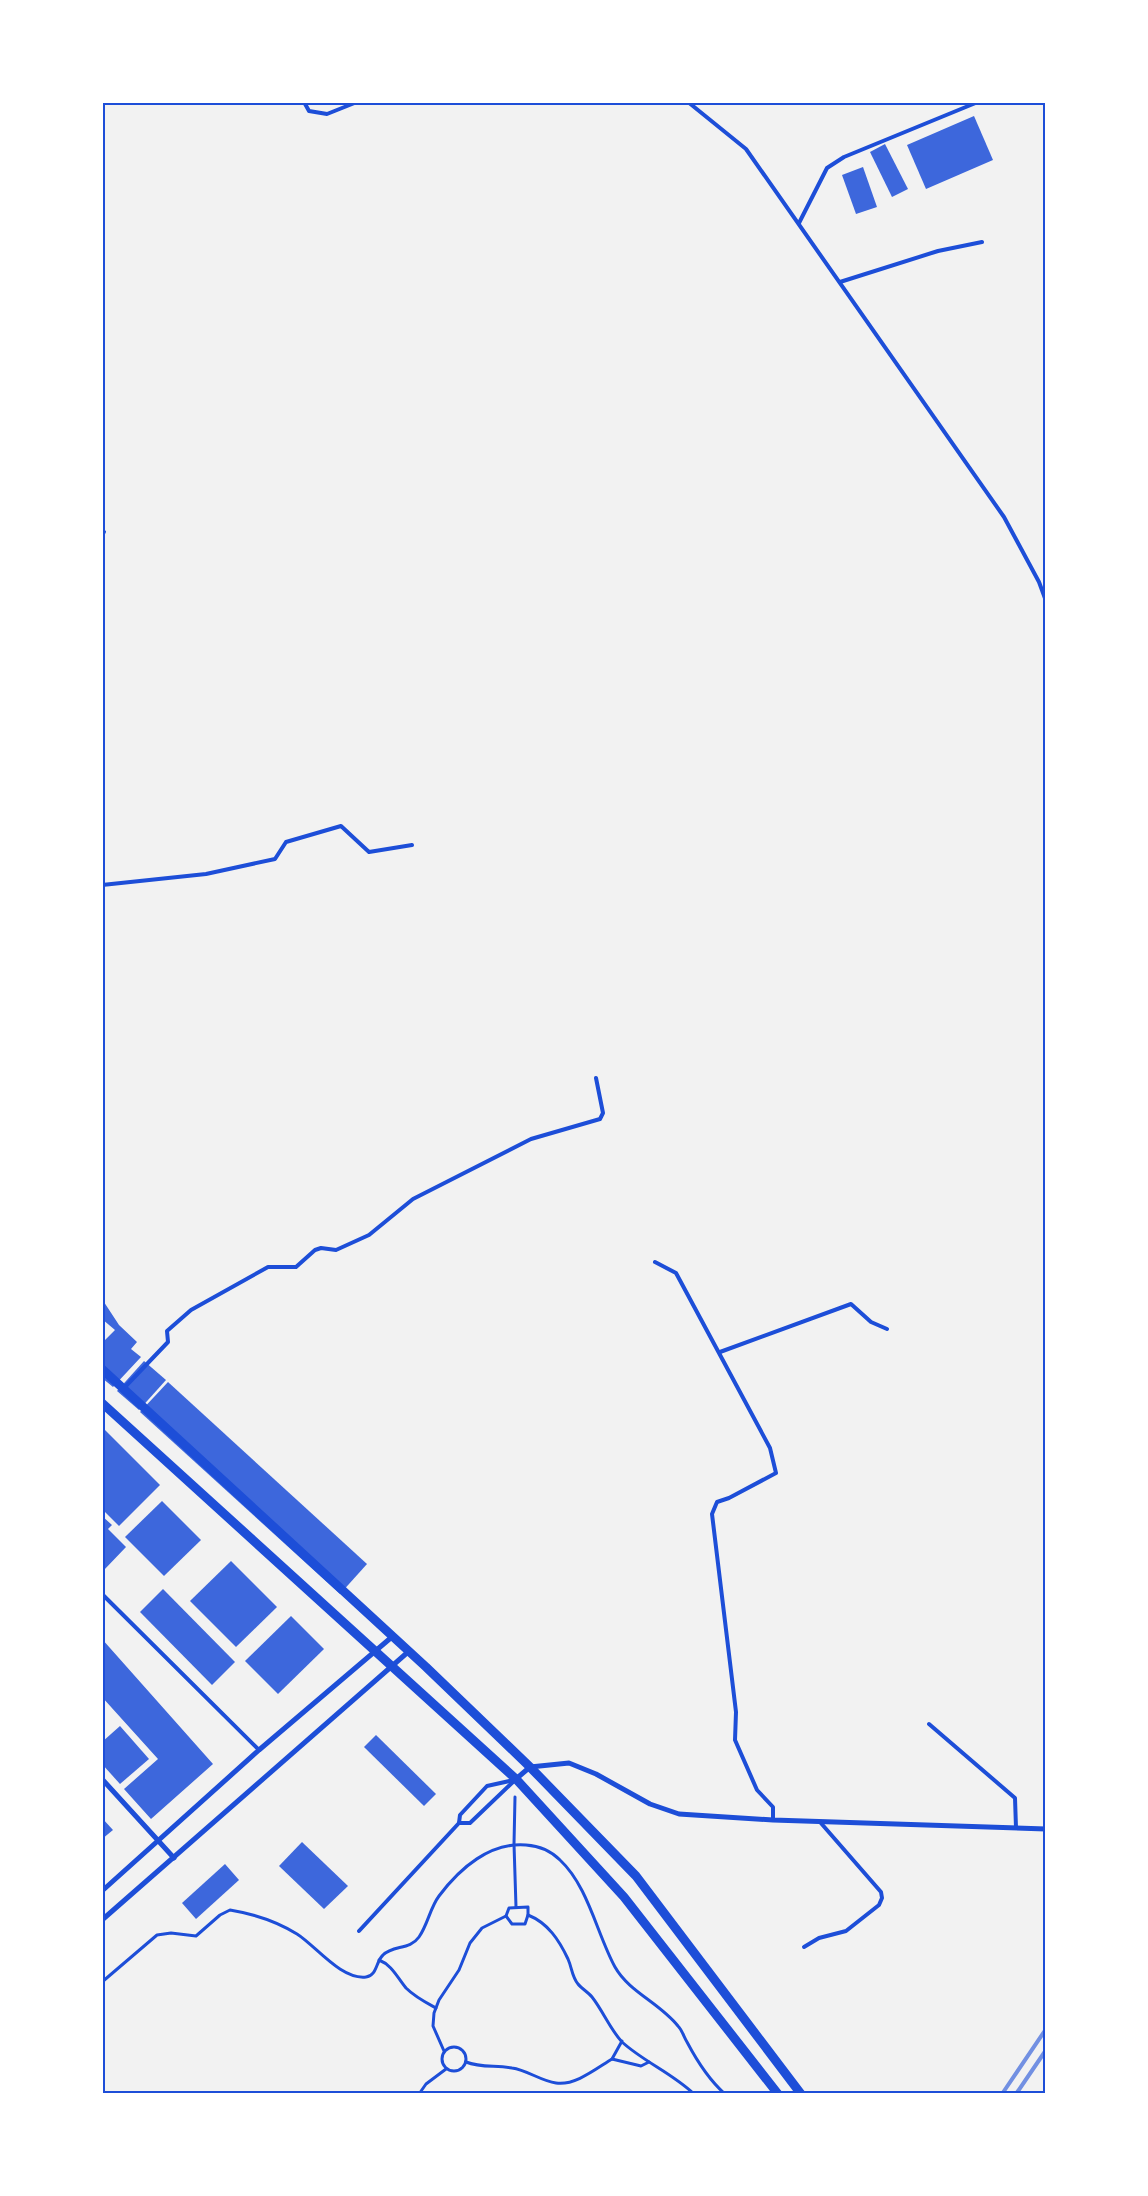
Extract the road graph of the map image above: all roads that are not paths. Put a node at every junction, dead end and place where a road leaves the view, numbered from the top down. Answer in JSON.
{"nodes":[{"id":1,"x":304,"y":102,"type":"edge"},
{"id":2,"x":357,"y":102,"type":"edge"},
{"id":3,"x":688,"y":102,"type":"edge"},
{"id":4,"x":978,"y":102,"type":"edge"},
{"id":5,"x":799,"y":223,"type":"junction"},
{"id":6,"x":982,"y":242,"type":"dead end"},
{"id":7,"x":840,"y":282,"type":"junction"},
{"id":8,"x":1046,"y":600,"type":"edge"},
{"id":9,"x":412,"y":844,"type":"dead end"},
{"id":10,"x":102,"y":885,"type":"edge"},
{"id":11,"x":596,"y":1078,"type":"dead end"},
{"id":12,"x":655,"y":1262,"type":"dead end"},
{"id":13,"x":887,"y":1329,"type":"dead end"},
{"id":14,"x":720,"y":1352,"type":"junction"},
{"id":15,"x":102,"y":1369,"type":"edge"},
{"id":16,"x":124,"y":1388,"type":"junction"},
{"id":17,"x":102,"y":1403,"type":"edge"},
{"id":18,"x":102,"y":1594,"type":"edge"},
{"id":19,"x":393,"y":1636,"type":"junction"},
{"id":20,"x":376,"y":1652,"type":"junction"},
{"id":21,"x":408,"y":1652,"type":"junction"},
{"id":22,"x":390,"y":1665,"type":"junction"},
{"id":23,"x":929,"y":1724,"type":"dead end"},
{"id":24,"x":259,"y":1750,"type":"junction"},
{"id":25,"x":530,"y":1767,"type":"junction"},
{"id":26,"x":102,"y":1779,"type":"edge"},
{"id":27,"x":516,"y":1779,"type":"junction"},
{"id":28,"x":773,"y":1820,"type":"junction"},
{"id":29,"x":819,"y":1820,"type":"junction"},
{"id":30,"x":459,"y":1823,"type":"junction"},
{"id":31,"x":1016,"y":1828,"type":"junction"},
{"id":32,"x":1046,"y":1829,"type":"edge"},
{"id":33,"x":158,"y":1841,"type":"junction"},
{"id":34,"x":174,"y":1858,"type":"junction"},
{"id":35,"x":102,"y":1891,"type":"edge"},
{"id":36,"x":102,"y":1920,"type":"edge"},
{"id":37,"x":359,"y":1931,"type":"dead end"},
{"id":38,"x":804,"y":1948,"type":"dead end"},
{"id":39,"x":778,"y":2094,"type":"edge"},
{"id":40,"x":801,"y":2094,"type":"edge"}],
"edges":[{"from":1,"to":2,"type":"lane"},
{"from":3,"to":5,"type":"lane"},
{"from":4,"to":5,"type":"lane"},
{"from":5,"to":7,"type":"lane"},
{"from":6,"to":7,"type":"lane"},
{"from":7,"to":8,"type":"lane"},
{"from":9,"to":10,"type":"lane"},
{"from":11,"to":16,"type":"lane"},
{"from":12,"to":14,"type":"lane"},
{"from":13,"to":14,"type":"lane"},
{"from":14,"to":28,"type":"lane"},
{"from":15,"to":16,"type":"street"},
{"from":16,"to":19,"type":"street"},
{"from":17,"to":20,"type":"street"},
{"from":18,"to":24,"type":"lane"},
{"from":19,"to":20,"type":"street"},
{"from":19,"to":21,"type":"street"},
{"from":20,"to":22,"type":"street"},
{"from":20,"to":24,"type":"street"},
{"from":21,"to":22,"type":"street"},
{"from":21,"to":25,"type":"street"},
{"from":22,"to":27,"type":"street"},
{"from":22,"to":34,"type":"street"},
{"from":23,"to":31,"type":"lane"},
{"from":24,"to":33,"type":"street"},
{"from":25,"to":27,"type":"street"},
{"from":25,"to":28,"type":"street"},
{"from":25,"to":40,"type":"street"},
{"from":26,"to":33,"type":"street"},
{"from":27,"to":30,"type":"lane"},
{"from":27,"to":30,"type":"lane"},
{"from":27,"to":39,"type":"street"},
{"from":28,"to":29,"type":"street"},
{"from":29,"to":31,"type":"street"},
{"from":29,"to":38,"type":"lane"},
{"from":30,"to":37,"type":"lane"},
{"from":31,"to":32,"type":"street"},
{"from":33,"to":34,"type":"street"},
{"from":33,"to":35,"type":"street"},
{"from":34,"to":36,"type":"street"}]}
